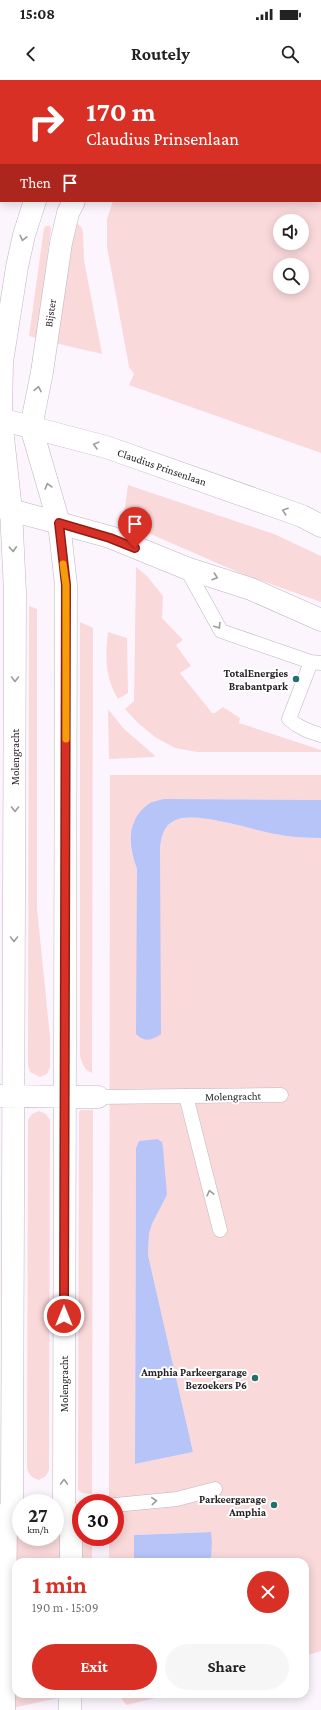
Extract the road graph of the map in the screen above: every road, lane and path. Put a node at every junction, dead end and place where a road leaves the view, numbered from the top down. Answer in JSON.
{"nodes":[{"id":1,"x":36,"y":202,"type":"edge"},
{"id":2,"x":42,"y":202,"type":"edge"},
{"id":3,"x":71,"y":207,"type":"edge"},
{"id":4,"x":0,"y":419,"type":"edge"},
{"id":5,"x":31,"y":427,"type":"junction"},
{"id":6,"x":6,"y":508,"type":"edge"},
{"id":7,"x":59,"y":523,"type":"junction"},
{"id":8,"x":321,"y":526,"type":"edge"},
{"id":9,"x":186,"y":568,"type":"junction"},
{"id":10,"x":321,"y":620,"type":"edge"},
{"id":11,"x":316,"y":663,"type":"edge"},
{"id":12,"x":321,"y":735,"type":"edge"},
{"id":13,"x":281,"y":1095,"type":"dead end"},
{"id":14,"x":7,"y":1096,"type":"edge"},
{"id":15,"x":186,"y":1096,"type":"junction"},
{"id":16,"x":65,"y":1097,"type":"junction"},
{"id":17,"x":98,"y":1097,"type":"joint"},
{"id":18,"x":220,"y":1230,"type":"dead end"},
{"id":19,"x":6,"y":1465,"type":"edge"},
{"id":20,"x":215,"y":1489,"type":"dead end"},
{"id":21,"x":67,"y":1504,"type":"edge"},
{"id":22,"x":124,"y":1504,"type":"edge"},
{"id":23,"x":6,"y":1509,"type":"edge"},
{"id":24,"x":70,"y":1558,"type":"edge"},
{"id":25,"x":70,"y":1698,"type":"edge"},
{"id":26,"x":4,"y":1710,"type":"edge"},
{"id":27,"x":70,"y":1710,"type":"edge"}],
"edges":[{"from":1,"to":4,"type":"street","one_way":true},
{"from":2,"to":3,"type":"street"},
{"from":5,"to":3,"type":"street","name":"Bijster","one_way":true},
{"from":4,"to":5,"type":"street","name":"Claudius Prinsenlaan"},
{"from":4,"to":6,"type":"street","name":"Molengracht"},
{"from":7,"to":5,"type":"street","name":"Molengracht","one_way":true},
{"from":8,"to":5,"type":"street","name":"Claudius Prinsenlaan","one_way":true},
{"from":6,"to":7,"type":"street"},
{"from":6,"to":14,"type":"street","name":"Molengracht","one_way":true},
{"from":7,"to":9,"type":"street"},
{"from":7,"to":16,"type":"street","name":"Molengracht"},
{"from":9,"to":10,"type":"street","one_way":true},
{"from":9,"to":11,"type":"lane","one_way":true},
{"from":11,"to":12,"type":"lane"},
{"from":13,"to":15,"type":"lane","name":"Molengracht"},
{"from":14,"to":16,"type":"street","name":"Molengracht"},
{"from":14,"to":19,"type":"street","name":"Molengracht"},
{"from":15,"to":17,"type":"lane","name":"Molengracht"},
{"from":18,"to":15,"type":"lane","one_way":true},
{"from":16,"to":17,"type":"street","name":"Molengracht"},
{"from":21,"to":16,"type":"street","name":"Molengracht","one_way":true},
{"from":19,"to":23,"type":"street","name":"Molengracht"},
{"from":22,"to":20,"type":"lane","one_way":true},
{"from":21,"to":24,"type":"street","name":"Molengracht"},
{"from":23,"to":26,"type":"street","name":"Molengracht"},
{"from":25,"to":27,"type":"street"}]}
